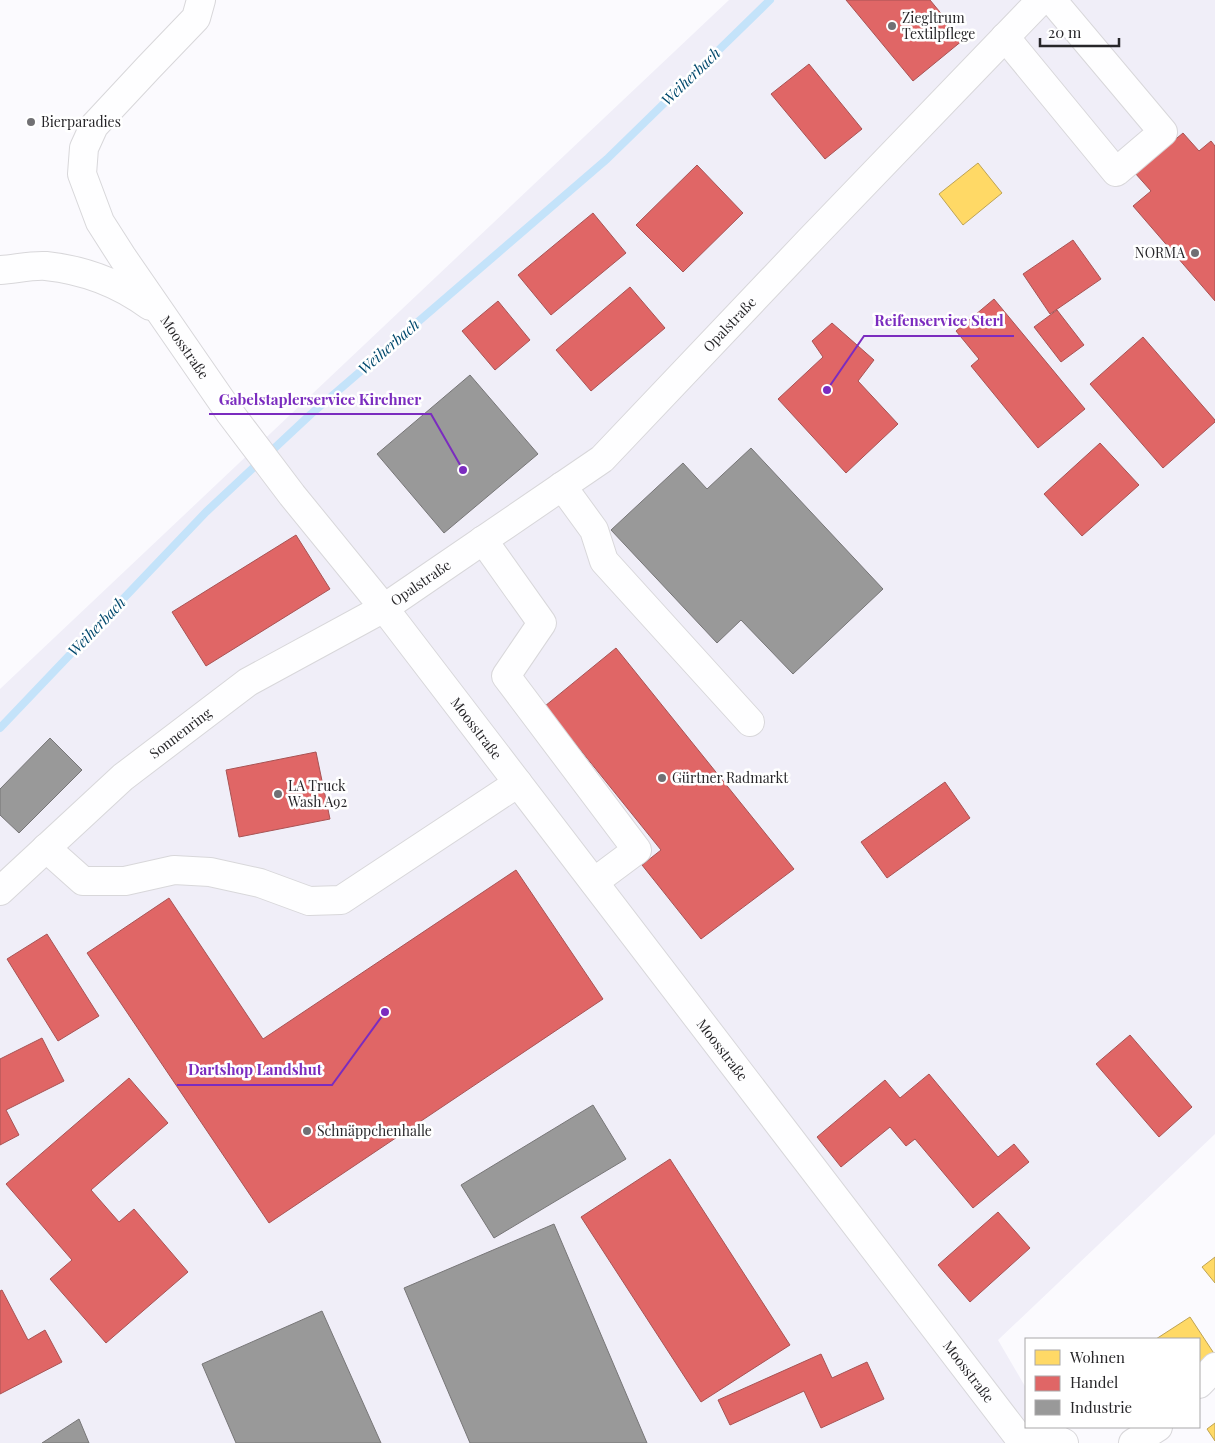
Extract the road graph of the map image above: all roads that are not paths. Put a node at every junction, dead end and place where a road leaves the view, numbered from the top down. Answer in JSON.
{"nodes":[{"id":1,"x":200,"y":0,"type":"edge"},
{"id":2,"x":1041,"y":0,"type":"edge"},
{"id":3,"x":1052,"y":0,"type":"edge"},
{"id":4,"x":1005,"y":37,"type":"junction"},
{"id":5,"x":0,"y":270,"type":"edge"},
{"id":6,"x":163,"y":316,"type":"junction"},
{"id":7,"x":562,"y":486,"type":"junction"},
{"id":8,"x":483,"y":540,"type":"junction"},
{"id":9,"x":384,"y":608,"type":"junction"},
{"id":10,"x":750,"y":722,"type":"dead end"},
{"id":11,"x":518,"y":783,"type":"junction"},
{"id":12,"x":46,"y":848,"type":"junction"},
{"id":13,"x":594,"y":882,"type":"junction"},
{"id":14,"x":0,"y":891,"type":"edge"},
{"id":15,"x":1215,"y":1367,"type":"edge"},
{"id":16,"x":1200,"y":1383,"type":"edge"},
{"id":17,"x":1156,"y":1428,"type":"edge"},
{"id":18,"x":1023,"y":1443,"type":"edge"},
{"id":19,"x":1064,"y":1443,"type":"edge"},
{"id":20,"x":1133,"y":1443,"type":"edge"}],
"edges":[{"from":1,"to":6,"type":"street","name":"Moosstraße"},
{"from":2,"to":4,"type":"street","name":"Opalstraße"},
{"from":3,"to":4,"type":"street"},
{"from":4,"to":7,"type":"street","name":"Opalstraße"},
{"from":5,"to":6,"type":"street"},
{"from":6,"to":9,"type":"street","name":"Moosstraße"},
{"from":7,"to":8,"type":"street","name":"Opalstraße"},
{"from":7,"to":10,"type":"street"},
{"from":8,"to":9,"type":"street","name":"Opalstraße"},
{"from":8,"to":13,"type":"street"},
{"from":9,"to":11,"type":"street","name":"Moosstraße"},
{"from":9,"to":12,"type":"street","name":"Sonnenring"},
{"from":11,"to":12,"type":"street"},
{"from":11,"to":13,"type":"street","name":"Moosstraße"},
{"from":12,"to":14,"type":"street","name":"Sonnenring"},
{"from":13,"to":18,"type":"street","name":"Moosstraße"},
{"from":15,"to":16,"type":"street"},
{"from":17,"to":20,"type":"street"},
{"from":18,"to":19,"type":"street"}]}
